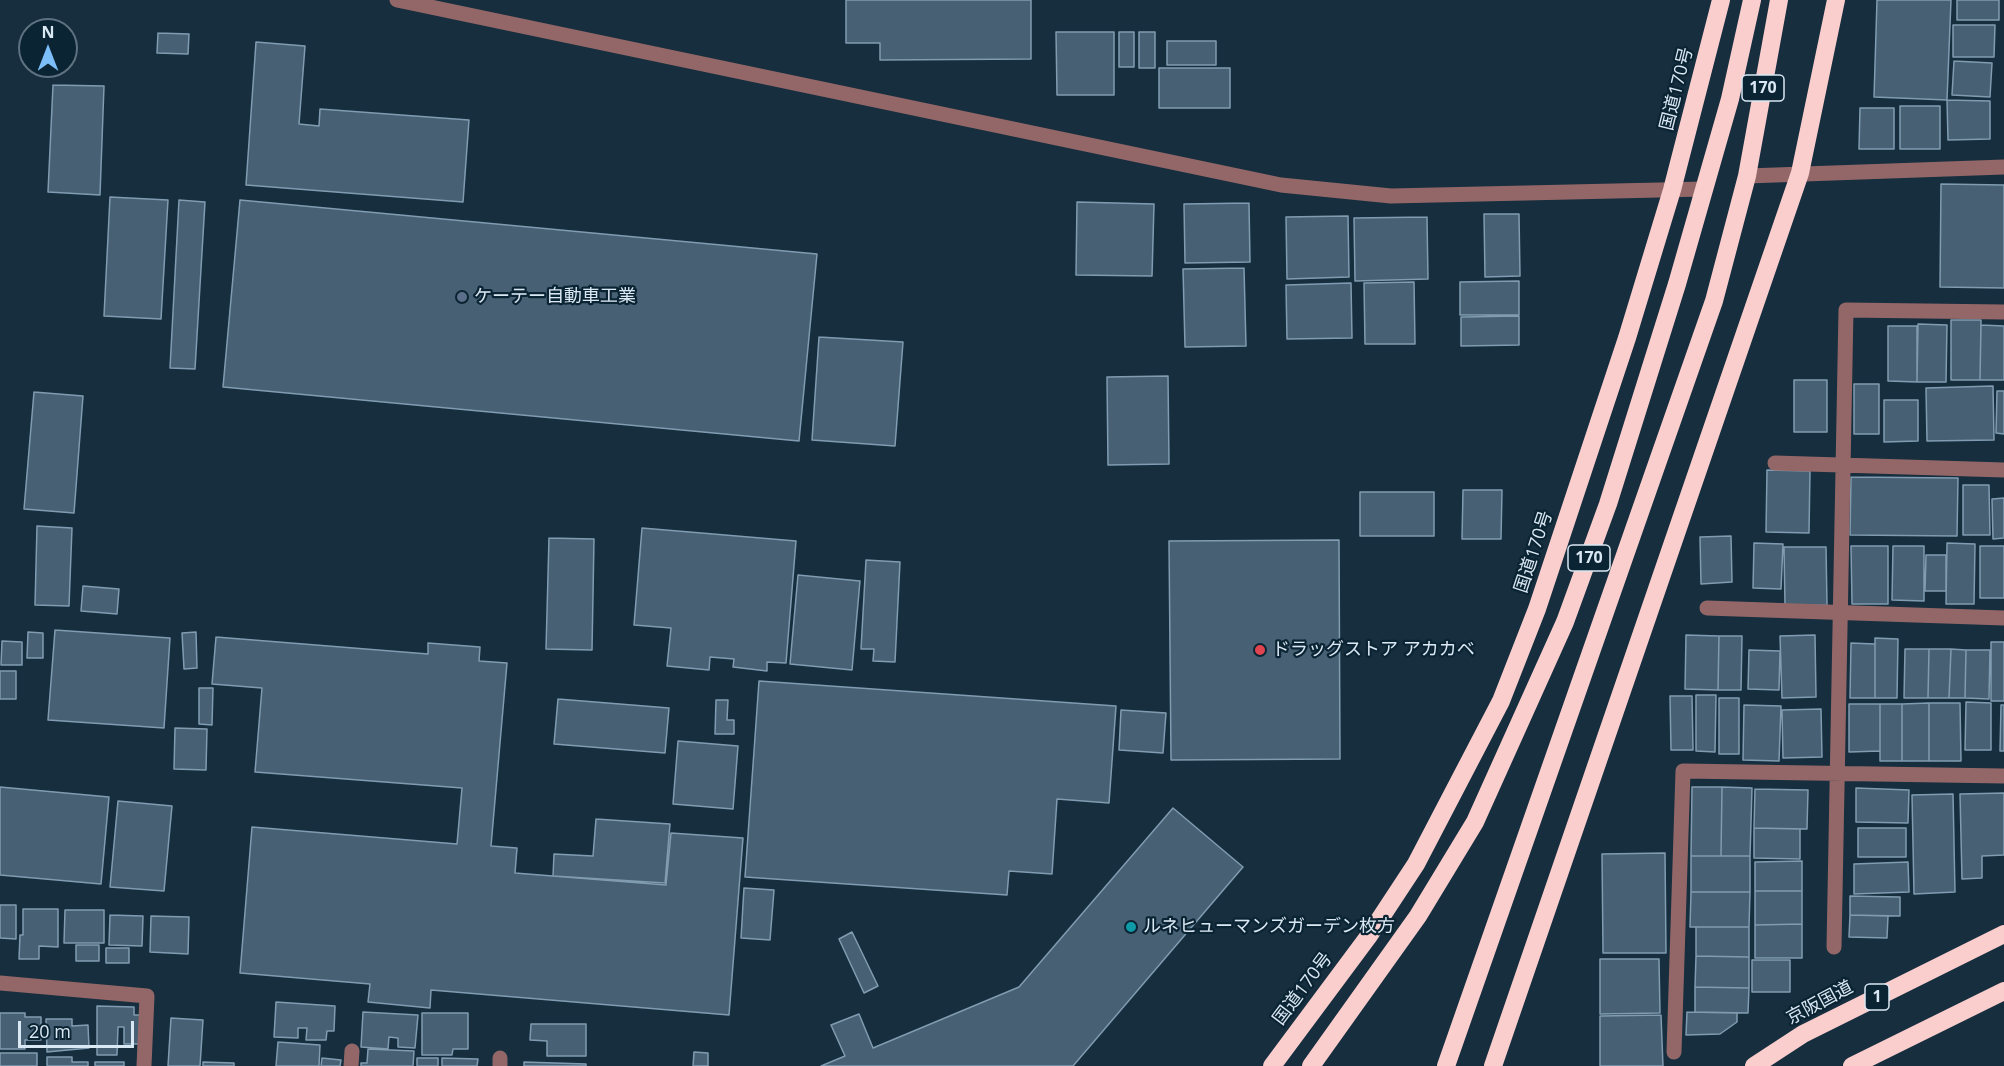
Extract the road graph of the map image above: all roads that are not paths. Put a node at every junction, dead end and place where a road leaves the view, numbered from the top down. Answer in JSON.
{"nodes":[{"id":1,"x":397,"y":0,"type":"edge"},
{"id":2,"x":1721,"y":0,"type":"edge"},
{"id":3,"x":1752,"y":0,"type":"edge"},
{"id":4,"x":1779,"y":0,"type":"edge"},
{"id":5,"x":1836,"y":0,"type":"edge"},
{"id":6,"x":2004,"y":167,"type":"edge"},
{"id":7,"x":1800,"y":173,"type":"junction"},
{"id":8,"x":1747,"y":177,"type":"junction"},
{"id":9,"x":1704,"y":189,"type":"junction"},
{"id":10,"x":1672,"y":190,"type":"junction"},
{"id":11,"x":2004,"y":312,"type":"edge"},
{"id":12,"x":1775,"y":463,"type":"dead end"},
{"id":13,"x":1842,"y":465,"type":"junction"},
{"id":14,"x":2004,"y":470,"type":"edge"},
{"id":15,"x":1707,"y":608,"type":"dead end"},
{"id":16,"x":1839,"y":613,"type":"junction"},
{"id":17,"x":2004,"y":618,"type":"edge"},
{"id":18,"x":1836,"y":774,"type":"junction"},
{"id":19,"x":2004,"y":776,"type":"edge"},
{"id":20,"x":2004,"y":934,"type":"edge"},
{"id":21,"x":1834,"y":947,"type":"dead end"},
{"id":22,"x":0,"y":983,"type":"edge"},
{"id":23,"x":2004,"y":991,"type":"edge"},
{"id":24,"x":1674,"y":1052,"type":"dead end"},
{"id":25,"x":144,"y":1066,"type":"edge"},
{"id":26,"x":1272,"y":1066,"type":"edge"},
{"id":27,"x":1311,"y":1066,"type":"edge"},
{"id":28,"x":1446,"y":1066,"type":"edge"},
{"id":29,"x":1493,"y":1066,"type":"edge"},
{"id":30,"x":1754,"y":1066,"type":"edge"},
{"id":31,"x":1852,"y":1066,"type":"edge"}],
"edges":[{"from":1,"to":10,"type":"street"},
{"from":2,"to":10,"type":"highway","name":"国道170号"},
{"from":3,"to":9,"type":"highway","number":"170"},
{"from":4,"to":8,"type":"highway","number":"170"},
{"from":5,"to":7,"type":"highway"},
{"from":6,"to":7,"type":"street"},
{"from":7,"to":8,"type":"street"},
{"from":7,"to":29,"type":"highway"},
{"from":8,"to":28,"type":"highway","number":"170"},
{"from":9,"to":10,"type":"street"},
{"from":9,"to":27,"type":"highway","number":"170"},
{"from":10,"to":26,"type":"highway","name":"国道170号","number":"170"},
{"from":11,"to":13,"type":"street"},
{"from":12,"to":13,"type":"street"},
{"from":13,"to":14,"type":"street"},
{"from":13,"to":16,"type":"street"},
{"from":15,"to":16,"type":"street"},
{"from":16,"to":17,"type":"street"},
{"from":16,"to":18,"type":"street"},
{"from":18,"to":19,"type":"street"},
{"from":18,"to":21,"type":"street"},
{"from":18,"to":24,"type":"street"},
{"from":20,"to":30,"type":"highway","name":"京阪国道","number":"1"},
{"from":22,"to":25,"type":"street"},
{"from":23,"to":31,"type":"highway"}]}
